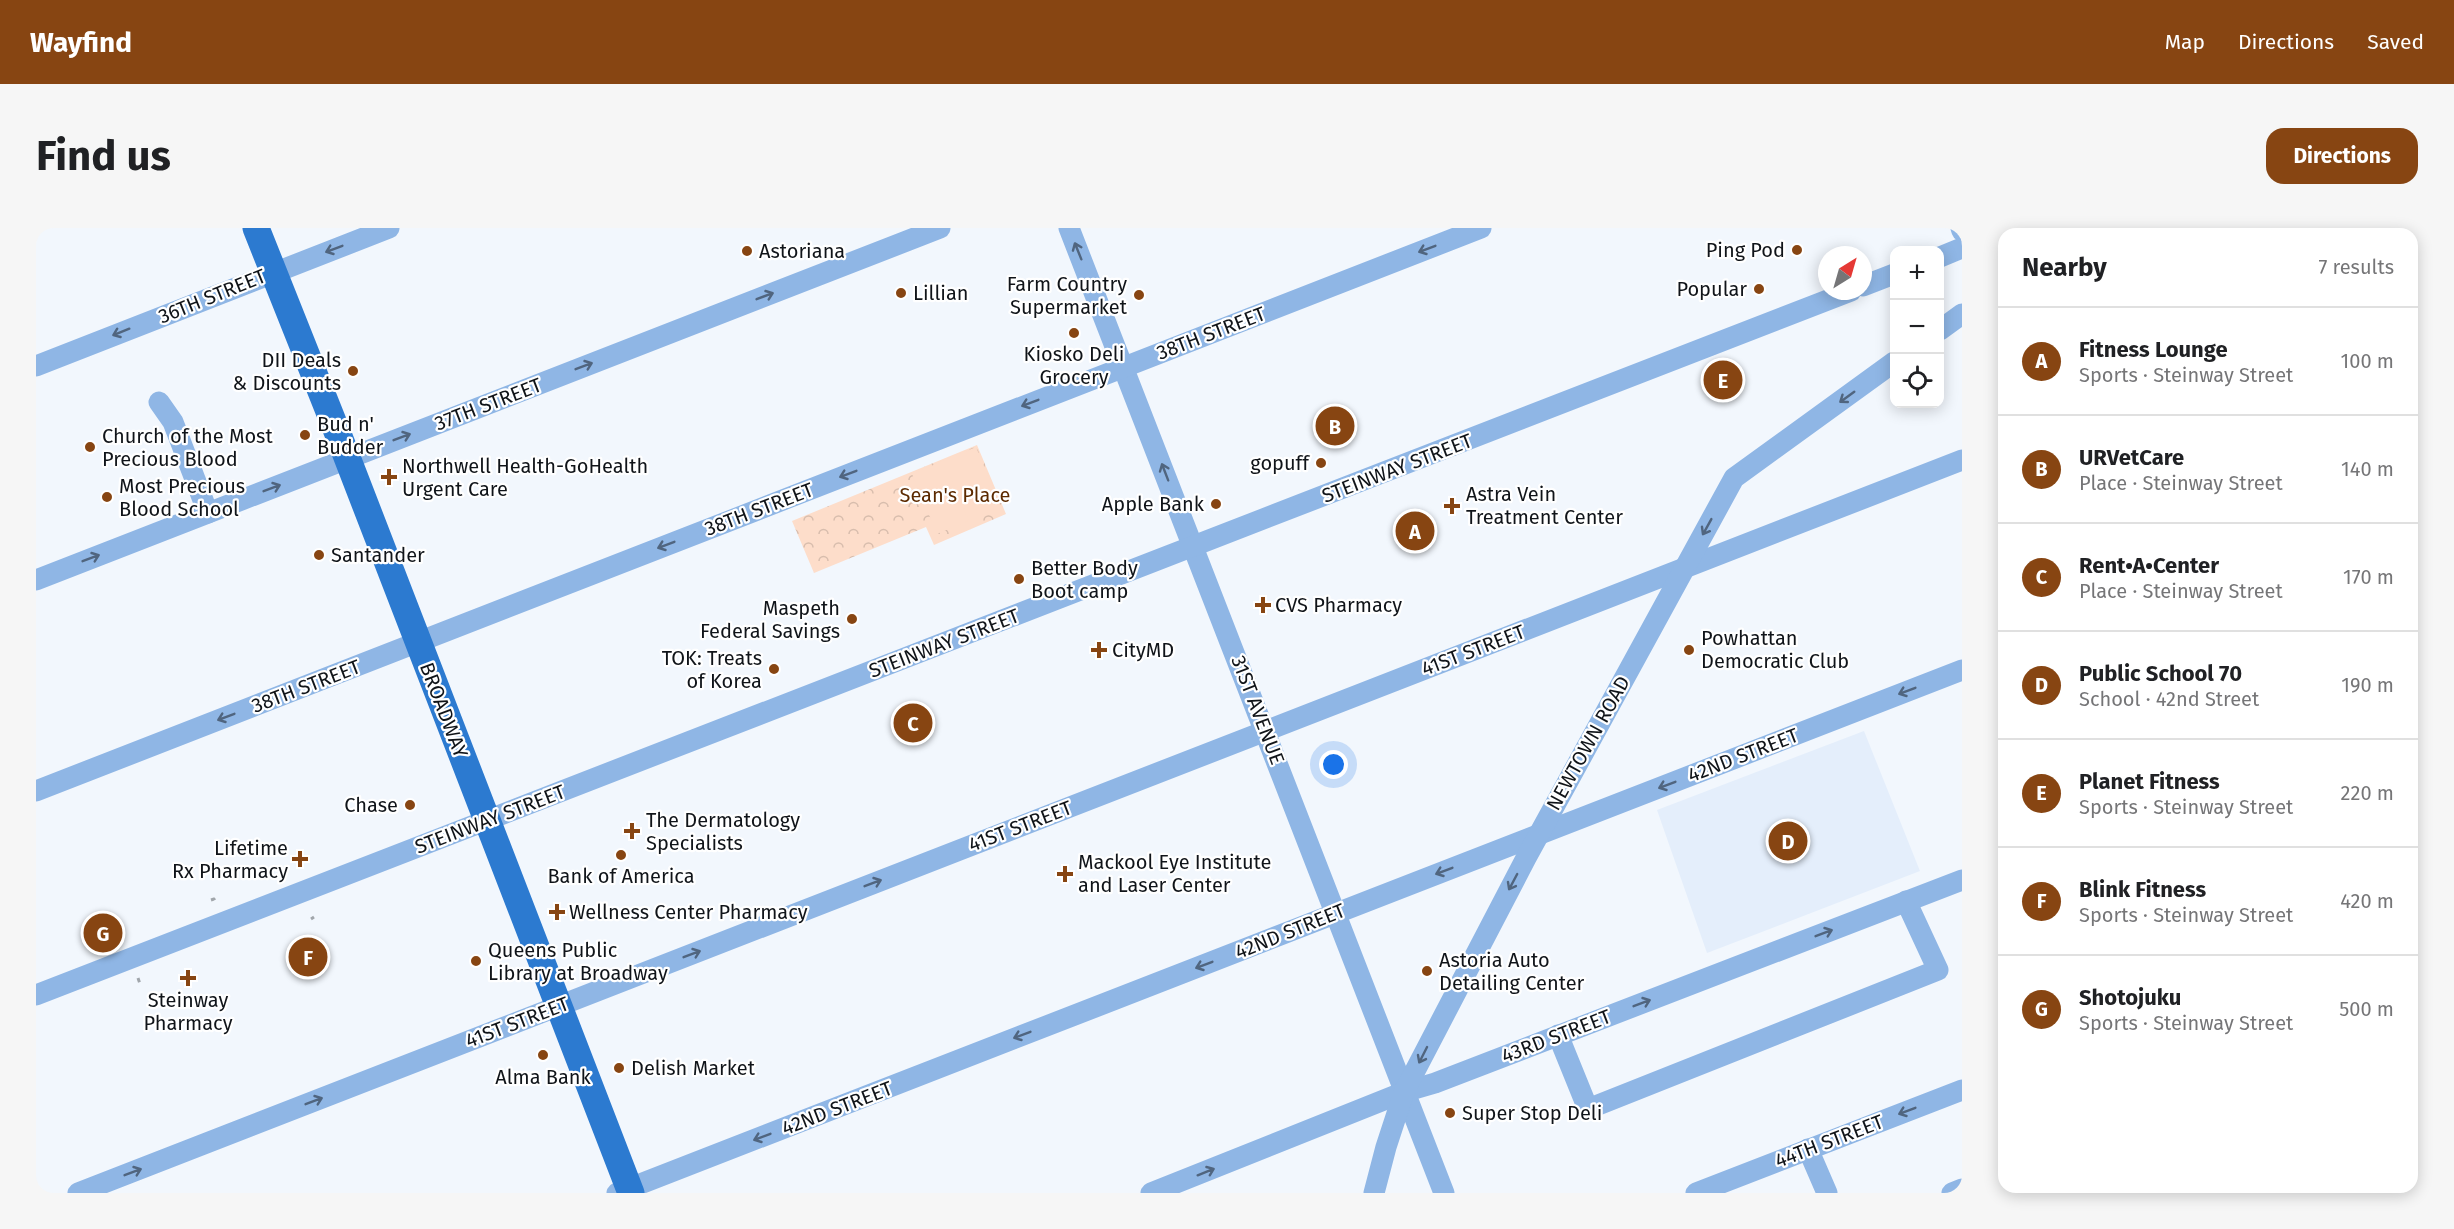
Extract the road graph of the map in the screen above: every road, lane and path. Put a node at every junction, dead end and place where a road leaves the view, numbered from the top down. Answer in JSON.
{"nodes":[{"id":1,"x":256,"y":228,"type":"edge"},
{"id":2,"x":389,"y":228,"type":"edge"},
{"id":3,"x":940,"y":228,"type":"edge"},
{"id":4,"x":1069,"y":228,"type":"edge"},
{"id":5,"x":1481,"y":228,"type":"edge"},
{"id":6,"x":1962,"y":248,"type":"edge"},
{"id":7,"x":1944,"y":255,"type":"edge"},
{"id":8,"x":273,"y":272,"type":"junction"},
{"id":9,"x":1890,"y":276,"type":"edge"},
{"id":10,"x":1872,"y":283,"type":"edge"},
{"id":11,"x":1828,"y":300,"type":"edge"},
{"id":12,"x":1962,"y":314,"type":"edge"},
{"id":13,"x":1944,"y":327,"type":"edge"},
{"id":14,"x":36,"y":366,"type":"edge"},
{"id":15,"x":1890,"y":366,"type":"edge"},
{"id":16,"x":1124,"y":367,"type":"junction"},
{"id":17,"x":159,"y":402,"type":"dead end"},
{"id":18,"x":347,"y":458,"type":"junction"},
{"id":19,"x":1962,"y":460,"type":"edge"},
{"id":20,"x":208,"y":513,"type":"junction"},
{"id":21,"x":1194,"y":546,"type":"junction"},
{"id":22,"x":1683,"y":568,"type":"junction"},
{"id":23,"x":36,"y":579,"type":"edge"},
{"id":24,"x":417,"y":642,"type":"junction"},
{"id":25,"x":1962,"y":670,"type":"edge"},
{"id":26,"x":1266,"y":730,"type":"junction"},
{"id":27,"x":36,"y":790,"type":"edge"},
{"id":28,"x":487,"y":820,"type":"junction"},
{"id":29,"x":1538,"y":835,"type":"junction"},
{"id":30,"x":1962,"y":880,"type":"edge"},
{"id":31,"x":1906,"y":901,"type":"junction"},
{"id":32,"x":1337,"y":913,"type":"junction"},
{"id":33,"x":138,"y":978,"type":"dead end"},
{"id":34,"x":140,"y":984,"type":"dead end"},
{"id":35,"x":36,"y":995,"type":"edge"},
{"id":36,"x":559,"y":1006,"type":"junction"},
{"id":37,"x":1558,"y":1035,"type":"junction"},
{"id":38,"x":1962,"y":1089,"type":"edge"},
{"id":39,"x":1404,"y":1092,"type":"junction"},
{"id":40,"x":1808,"y":1149,"type":"junction"},
{"id":41,"x":1962,"y":1189,"type":"edge"},
{"id":42,"x":626,"y":1191,"type":"edge"},
{"id":43,"x":78,"y":1193,"type":"edge"},
{"id":44,"x":1151,"y":1193,"type":"edge"},
{"id":45,"x":1374,"y":1193,"type":"edge"},
{"id":46,"x":1444,"y":1193,"type":"edge"},
{"id":47,"x":1696,"y":1193,"type":"edge"},
{"id":48,"x":1827,"y":1193,"type":"edge"},
{"id":49,"x":1952,"y":1193,"type":"edge"}],
"edges":[{"from":1,"to":8,"type":"main road","name":"BROADWAY"},
{"from":2,"to":8,"type":"street","name":"36TH STREET","one_way":true},
{"from":18,"to":3,"type":"street","name":"37TH STREET","one_way":true},
{"from":16,"to":4,"type":"street","name":"31ST AVENUE","one_way":true},
{"from":5,"to":16,"type":"street","name":"38TH STREET","one_way":true},
{"from":6,"to":7,"type":"street"},
{"from":8,"to":14,"type":"street","name":"36TH STREET","one_way":true},
{"from":8,"to":18,"type":"main road","name":"BROADWAY"},
{"from":9,"to":10,"type":"street"},
{"from":11,"to":21,"type":"street","name":"STEINWAY STREET"},
{"from":12,"to":13,"type":"street"},
{"from":15,"to":22,"type":"street","name":"NEWTOWN ROAD","one_way":true},
{"from":21,"to":16,"type":"street","name":"31ST AVENUE","one_way":true},
{"from":16,"to":24,"type":"street","name":"38TH STREET","one_way":true},
{"from":17,"to":20,"type":"street"},
{"from":20,"to":18,"type":"street","name":"37TH STREET","one_way":true},
{"from":18,"to":24,"type":"main road","name":"BROADWAY"},
{"from":19,"to":22,"type":"street","name":"41ST STREET"},
{"from":23,"to":20,"type":"street","name":"37TH STREET","one_way":true},
{"from":21,"to":26,"type":"street","name":"31ST AVENUE"},
{"from":21,"to":28,"type":"street","name":"STEINWAY STREET"},
{"from":22,"to":26,"type":"street","name":"41ST STREET"},
{"from":22,"to":29,"type":"street","name":"NEWTOWN ROAD"},
{"from":24,"to":27,"type":"street","name":"38TH STREET","one_way":true},
{"from":24,"to":28,"type":"main road","name":"BROADWAY"},
{"from":25,"to":29,"type":"street","name":"42ND STREET","one_way":true},
{"from":26,"to":32,"type":"street","name":"31ST AVENUE"},
{"from":36,"to":26,"type":"street","name":"41ST STREET","one_way":true},
{"from":28,"to":35,"type":"street","name":"STEINWAY STREET"},
{"from":28,"to":36,"type":"main road","name":"BROADWAY"},
{"from":29,"to":32,"type":"street","name":"42ND STREET","one_way":true},
{"from":29,"to":39,"type":"street","name":"NEWTOWN ROAD","one_way":true},
{"from":30,"to":31,"type":"street","name":"43RD STREET"},
{"from":37,"to":31,"type":"street","name":"43RD STREET","one_way":true},
{"from":31,"to":37,"type":"street"},
{"from":32,"to":39,"type":"street","name":"31ST AVENUE"},
{"from":32,"to":42,"type":"street","name":"42ND STREET","one_way":true},
{"from":33,"to":34,"type":"path"},
{"from":36,"to":42,"type":"main road","name":"BROADWAY"},
{"from":43,"to":36,"type":"street","name":"41ST STREET","one_way":true},
{"from":37,"to":39,"type":"street","name":"43RD STREET"},
{"from":38,"to":40,"type":"street","name":"44TH STREET","one_way":true},
{"from":44,"to":39,"type":"street","name":"43RD STREET","one_way":true},
{"from":39,"to":45,"type":"street","name":"NEWTOWN ROAD"},
{"from":39,"to":46,"type":"street","name":"31ST AVENUE"},
{"from":40,"to":47,"type":"street","name":"44TH STREET"},
{"from":40,"to":48,"type":"street"},
{"from":41,"to":49,"type":"street"}]}
